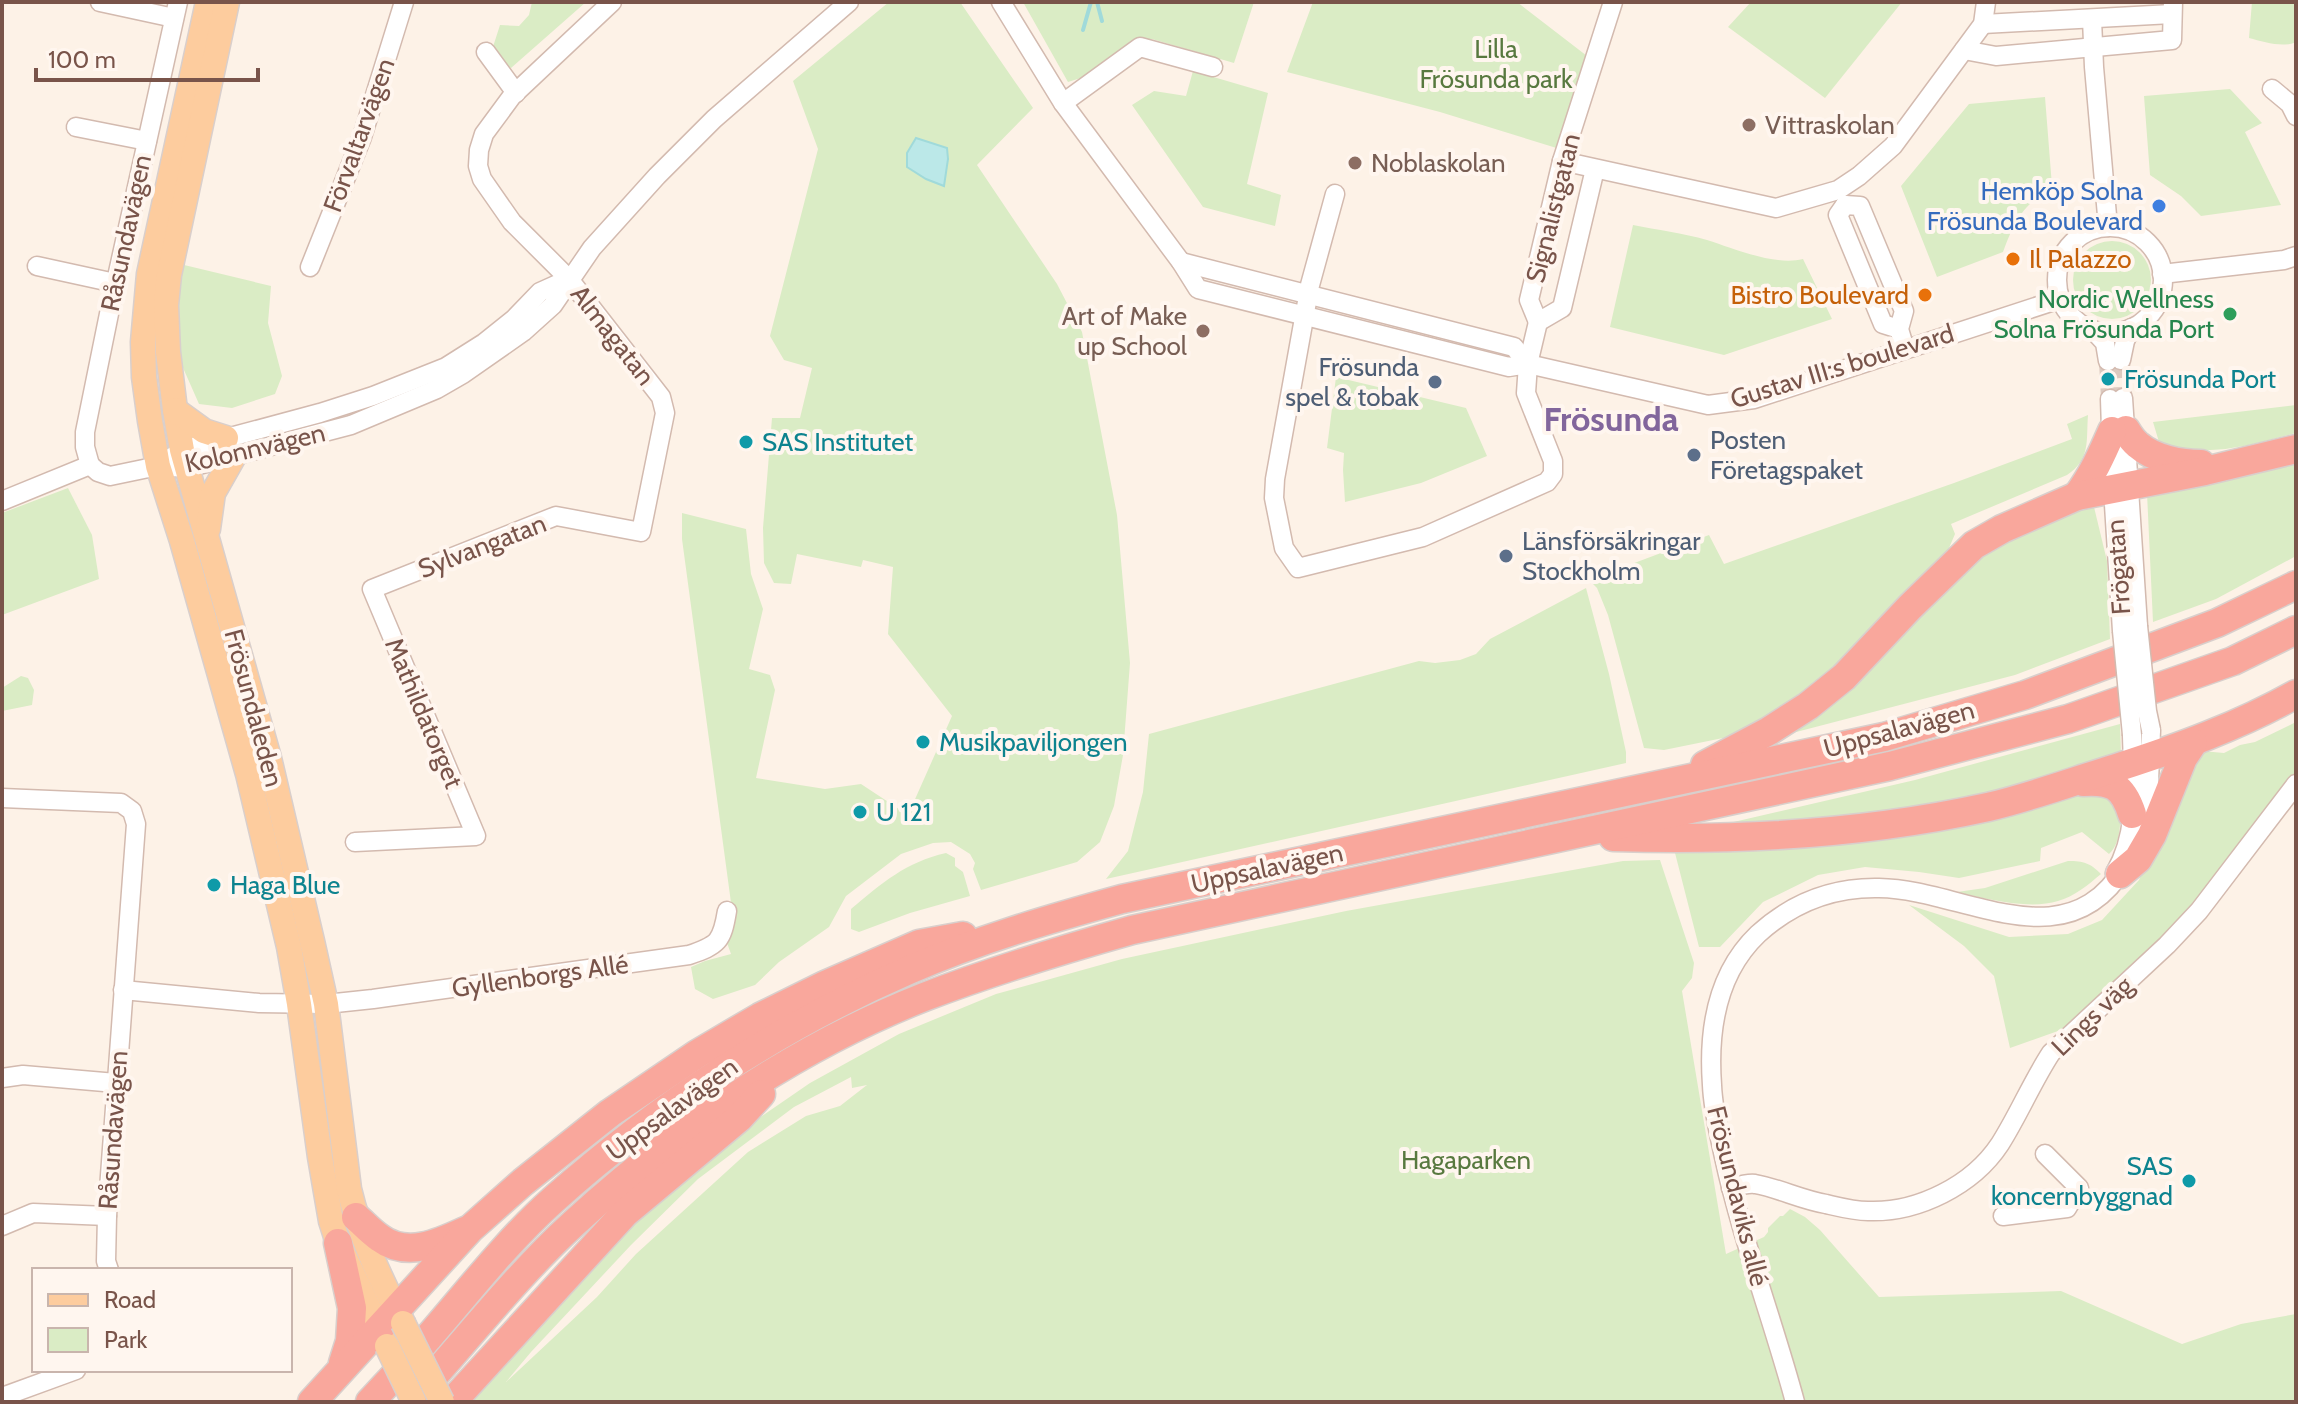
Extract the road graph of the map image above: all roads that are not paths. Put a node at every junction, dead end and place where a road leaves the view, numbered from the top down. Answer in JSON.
{"nodes":[{"id":1,"x":100,"y":2,"type":"edge"},
{"id":2,"x":208,"y":2,"type":"edge"},
{"id":3,"x":227,"y":2,"type":"edge"},
{"id":4,"x":404,"y":2,"type":"edge"},
{"id":5,"x":612,"y":2,"type":"edge"},
{"id":6,"x":849,"y":2,"type":"edge"},
{"id":7,"x":1001,"y":2,"type":"edge"},
{"id":8,"x":1613,"y":2,"type":"edge"},
{"id":9,"x":1986,"y":2,"type":"edge"},
{"id":10,"x":2172,"y":8,"type":"edge"},
{"id":11,"x":176,"y":10,"type":"edge"},
{"id":12,"x":2092,"y":19,"type":"junction"},
{"id":13,"x":1983,"y":24,"type":"junction"},
{"id":14,"x":2094,"y":48,"type":"junction"},
{"id":15,"x":1964,"y":50,"type":"junction"},
{"id":16,"x":486,"y":52,"type":"dead end"},
{"id":17,"x":1213,"y":67,"type":"dead end"},
{"id":18,"x":2272,"y":89,"type":"dead end"},
{"id":19,"x":516,"y":93,"type":"junction"},
{"id":20,"x":1063,"y":103,"type":"junction"},
{"id":21,"x":2296,"y":116,"type":"edge"},
{"id":22,"x":76,"y":127,"type":"dead end"},
{"id":23,"x":147,"y":141,"type":"junction"},
{"id":24,"x":1562,"y":161,"type":"junction"},
{"id":25,"x":1595,"y":169,"type":"junction"},
{"id":26,"x":1335,"y":194,"type":"dead end"},
{"id":27,"x":1841,"y":197,"type":"junction"},
{"id":28,"x":2108,"y":227,"type":"junction"},
{"id":29,"x":2296,"y":256,"type":"edge"},
{"id":30,"x":1181,"y":262,"type":"junction"},
{"id":31,"x":37,"y":266,"type":"dead end"},
{"id":32,"x":310,"y":267,"type":"dead end"},
{"id":33,"x":2162,"y":274,"type":"junction"},
{"id":34,"x":569,"y":279,"type":"junction"},
{"id":35,"x":115,"y":283,"type":"junction"},
{"id":36,"x":1308,"y":296,"type":"junction"},
{"id":37,"x":2060,"y":299,"type":"junction"},
{"id":38,"x":1305,"y":315,"type":"junction"},
{"id":39,"x":1538,"y":322,"type":"junction"},
{"id":40,"x":2131,"y":328,"type":"junction"},
{"id":41,"x":2093,"y":330,"type":"junction"},
{"id":42,"x":1905,"y":349,"type":"junction"},
{"id":43,"x":1528,"y":364,"type":"junction"},
{"id":44,"x":2116,"y":398,"type":"tunnel mouth"},
{"id":45,"x":175,"y":410,"type":"junction"},
{"id":46,"x":2119,"y":430,"type":"junction"},
{"id":47,"x":230,"y":447,"type":"junction"},
{"id":48,"x":2296,"y":449,"type":"edge"},
{"id":49,"x":185,"y":459,"type":"junction"},
{"id":50,"x":90,"y":465,"type":"junction"},
{"id":51,"x":2230,"y":465,"type":"junction"},
{"id":52,"x":158,"y":466,"type":"junction"},
{"id":53,"x":2120,"y":488,"type":"junction"},
{"id":54,"x":2077,"y":496,"type":"junction"},
{"id":55,"x":2,"y":501,"type":"edge"},
{"id":56,"x":641,"y":532,"type":"joint"},
{"id":57,"x":208,"y":540,"type":"junction"},
{"id":58,"x":2296,"y":585,"type":"edge"},
{"id":59,"x":372,"y":589,"type":"joint"},
{"id":60,"x":2296,"y":630,"type":"edge"},
{"id":61,"x":2296,"y":694,"type":"edge"},
{"id":62,"x":2193,"y":743,"type":"junction"},
{"id":63,"x":2142,"y":746,"type":"junction"},
{"id":64,"x":1676,"y":780,"type":"junction"},
{"id":65,"x":2071,"y":782,"type":"junction"},
{"id":66,"x":2296,"y":784,"type":"edge"},
{"id":67,"x":2,"y":798,"type":"edge"},
{"id":68,"x":2132,"y":814,"type":"junction"},
{"id":69,"x":1568,"y":836,"type":"junction"},
{"id":70,"x":355,"y":842,"type":"dead end"},
{"id":71,"x":2111,"y":883,"type":"junction"},
{"id":72,"x":727,"y":911,"type":"dead end"},
{"id":73,"x":1023,"y":927,"type":"junction"},
{"id":74,"x":123,"y":990,"type":"junction"},
{"id":75,"x":299,"y":1004,"type":"junction"},
{"id":76,"x":326,"y":1004,"type":"junction"},
{"id":77,"x":792,"y":1062,"type":"junction"},
{"id":78,"x":2,"y":1078,"type":"edge"},
{"id":79,"x":116,"y":1083,"type":"junction"},
{"id":80,"x":2045,"y":1154,"type":"dead end"},
{"id":81,"x":1731,"y":1188,"type":"junction"},
{"id":82,"x":107,"y":1216,"type":"junction"},
{"id":83,"x":2003,"y":1216,"type":"dead end"},
{"id":84,"x":356,"y":1217,"type":"junction"},
{"id":85,"x":2,"y":1226,"type":"edge"},
{"id":86,"x":470,"y":1229,"type":"junction"},
{"id":87,"x":338,"y":1243,"type":"junction"},
{"id":88,"x":108,"y":1268,"type":"edge"},
{"id":89,"x":391,"y":1327,"type":"junction"},
{"id":90,"x":343,"y":1366,"type":"junction"},
{"id":91,"x":71,"y":1372,"type":"edge"},
{"id":92,"x":2,"y":1397,"type":"edge"},
{"id":93,"x":312,"y":1402,"type":"edge"},
{"id":94,"x":370,"y":1402,"type":"edge"},
{"id":95,"x":412,"y":1402,"type":"edge"},
{"id":96,"x":442,"y":1402,"type":"edge"},
{"id":97,"x":452,"y":1402,"type":"edge"},
{"id":98,"x":1795,"y":1402,"type":"edge"}],
"edges":[{"from":1,"to":11,"type":"street"},
{"from":2,"to":52,"type":"main road","name":"Frösundaleden"},
{"from":3,"to":45,"type":"main road","name":"Frösundaleden"},
{"from":4,"to":32,"type":"street","name":"Förvaltarvägen"},
{"from":5,"to":19,"type":"street","name":"Almagatan"},
{"from":6,"to":34,"type":"street","name":"Kolonnvägen"},
{"from":7,"to":20,"type":"street","name":"Gustav III:s boulevard"},
{"from":8,"to":24,"type":"street","name":"Signalistgatan"},
{"from":9,"to":13,"type":"street"},
{"from":10,"to":12,"type":"street"},
{"from":10,"to":14,"type":"street"},
{"from":11,"to":23,"type":"street","name":"Råsundavägen"},
{"from":12,"to":13,"type":"street"},
{"from":12,"to":14,"type":"street"},
{"from":13,"to":15,"type":"street"},
{"from":14,"to":15,"type":"street"},
{"from":14,"to":28,"type":"street"},
{"from":15,"to":27,"type":"street"},
{"from":16,"to":19,"type":"street"},
{"from":17,"to":20,"type":"street"},
{"from":18,"to":21,"type":"street"},
{"from":19,"to":34,"type":"street","name":"Almagatan"},
{"from":20,"to":30,"type":"street","name":"Gustav III:s boulevard"},
{"from":22,"to":23,"type":"street"},
{"from":23,"to":35,"type":"street","name":"Råsundavägen"},
{"from":24,"to":25,"type":"street"},
{"from":24,"to":39,"type":"street","name":"Signalistgatan"},
{"from":25,"to":27,"type":"street"},
{"from":25,"to":39,"type":"street","name":"Signalistgatan"},
{"from":26,"to":36,"type":"street"},
{"from":27,"to":42,"type":"street"},
{"from":28,"to":33,"type":"street"},
{"from":28,"to":37,"type":"street"},
{"from":29,"to":33,"type":"street"},
{"from":30,"to":36,"type":"street","name":"Gustav III:s boulevard"},
{"from":30,"to":38,"type":"street","name":"Gustav III:s boulevard"},
{"from":31,"to":35,"type":"street"},
{"from":33,"to":40,"type":"street"},
{"from":34,"to":47,"type":"street","name":"Kolonnvägen"},
{"from":34,"to":56,"type":"street","name":"Almagatan"},
{"from":35,"to":50,"type":"street","name":"Råsundavägen"},
{"from":36,"to":38,"type":"street"},
{"from":36,"to":43,"type":"street","name":"Gustav III:s boulevard"},
{"from":37,"to":41,"type":"street"},
{"from":37,"to":42,"type":"street","name":"Gustav III:s boulevard"},
{"from":38,"to":43,"type":"street","name":"Gustav III:s boulevard"},
{"from":38,"to":43,"type":"street","name":"Signalistgatan"},
{"from":39,"to":43,"type":"street","name":"Signalistgatan"},
{"from":40,"to":41,"type":"street"},
{"from":40,"to":41,"type":"street"},
{"from":42,"to":43,"type":"street","name":"Gustav III:s boulevard"},
{"from":44,"to":46,"type":"street","name":"Frögatan"},
{"from":45,"to":47,"type":"main road"},
{"from":45,"to":49,"type":"main road","name":"Frösundaleden"},
{"from":46,"to":51,"type":"highway"},
{"from":46,"to":53,"type":"street","name":"Frögatan"},
{"from":46,"to":54,"type":"highway"},
{"from":47,"to":49,"type":"street","name":"Kolonnvägen"},
{"from":47,"to":57,"type":"main road"},
{"from":48,"to":51,"type":"highway"},
{"from":49,"to":52,"type":"street","name":"Kolonnvägen"},
{"from":49,"to":57,"type":"main road","name":"Frösundaleden"},
{"from":50,"to":52,"type":"street","name":"Kolonnvägen"},
{"from":50,"to":55,"type":"street"},
{"from":51,"to":53,"type":"highway"},
{"from":52,"to":75,"type":"main road","name":"Frösundaleden"},
{"from":53,"to":54,"type":"highway"},
{"from":53,"to":63,"type":"street","name":"Frögatan","bridge":true},
{"from":54,"to":64,"type":"highway"},
{"from":56,"to":59,"type":"street","name":"Sylvangatan"},
{"from":57,"to":76,"type":"main road","name":"Frösundaleden"},
{"from":58,"to":64,"type":"highway","name":"Uppsalavägen"},
{"from":59,"to":70,"type":"street","name":"Mathildatorget"},
{"from":60,"to":69,"type":"highway","name":"Uppsalavägen"},
{"from":61,"to":62,"type":"highway"},
{"from":62,"to":63,"type":"highway"},
{"from":62,"to":71,"type":"highway"},
{"from":63,"to":65,"type":"highway"},
{"from":63,"to":68,"type":"street","name":"Frösundaviks allé"},
{"from":63,"to":71,"type":"street"},
{"from":64,"to":73,"type":"highway","name":"Uppsalavägen"},
{"from":65,"to":68,"type":"highway"},
{"from":65,"to":69,"type":"highway"},
{"from":66,"to":81,"type":"street","name":"Lings väg"},
{"from":67,"to":74,"type":"street","name":"Råsundavägen"},
{"from":68,"to":71,"type":"street","name":"Frösundaviks allé"},
{"from":69,"to":77,"type":"highway","name":"Uppsalavägen"},
{"from":71,"to":81,"type":"street","name":"Frösundaviks allé"},
{"from":72,"to":76,"type":"street","name":"Gyllenborgs Allé"},
{"from":73,"to":86,"type":"highway"},
{"from":73,"to":94,"type":"highway","name":"Uppsalavägen"},
{"from":74,"to":75,"type":"street"},
{"from":74,"to":79,"type":"street","name":"Råsundavägen"},
{"from":75,"to":76,"type":"street"},
{"from":75,"to":87,"type":"main road","name":"Frösundaleden"},
{"from":76,"to":84,"type":"main road","name":"Frösundaleden"},
{"from":77,"to":95,"type":"highway","name":"Uppsalavägen"},
{"from":77,"to":97,"type":"highway"},
{"from":78,"to":79,"type":"street"},
{"from":79,"to":82,"type":"street","name":"Råsundavägen"},
{"from":80,"to":83,"type":"street"},
{"from":81,"to":98,"type":"street","name":"Frösundaviks allé"},
{"from":82,"to":85,"type":"street"},
{"from":82,"to":88,"type":"street","name":"Råsundavägen"},
{"from":84,"to":86,"type":"highway"},
{"from":84,"to":89,"type":"main road","name":"Frösundaleden"},
{"from":86,"to":89,"type":"highway"},
{"from":87,"to":89,"type":"main road","name":"Frösundaleden"},
{"from":87,"to":90,"type":"highway"},
{"from":89,"to":90,"type":"highway"},
{"from":89,"to":95,"type":"main road","name":"Frösundaleden","bridge":true},
{"from":89,"to":96,"type":"main road","name":"Frösundaleden","bridge":true},
{"from":90,"to":93,"type":"highway"},
{"from":91,"to":92,"type":"street"}]}
